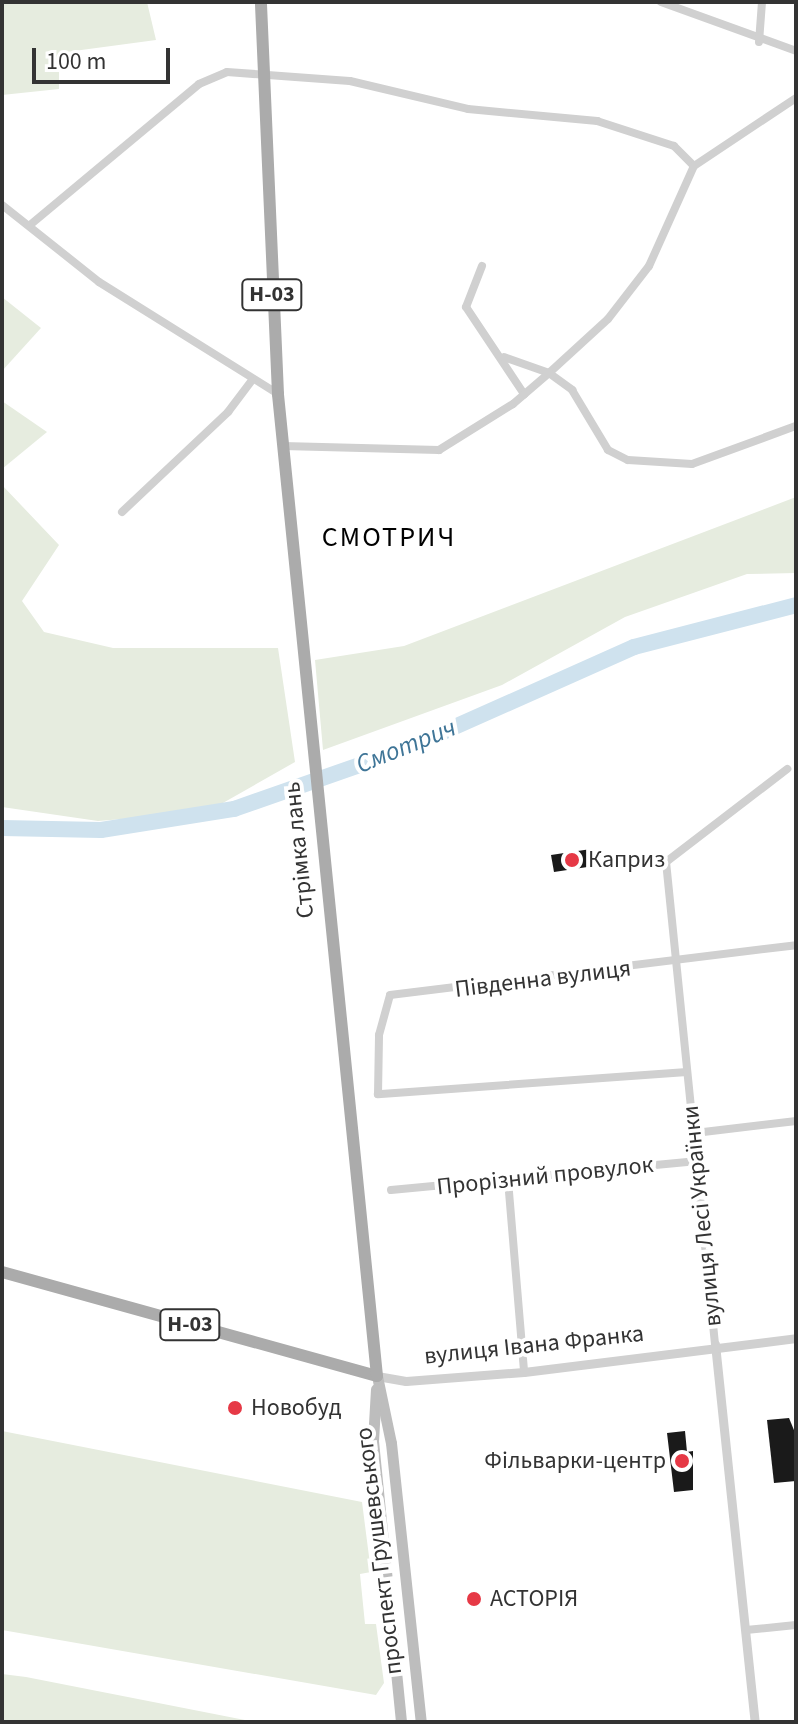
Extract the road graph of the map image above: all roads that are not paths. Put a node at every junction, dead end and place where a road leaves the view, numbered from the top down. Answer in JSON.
{"nodes":[{"id":1,"x":261,"y":2,"type":"edge"},
{"id":2,"x":661,"y":2,"type":"edge"},
{"id":3,"x":762,"y":2,"type":"edge"},
{"id":4,"x":759,"y":42,"type":"junction"},
{"id":5,"x":796,"y":51,"type":"edge"},
{"id":6,"x":264,"y":77,"type":"junction"},
{"id":7,"x":796,"y":98,"type":"edge"},
{"id":8,"x":694,"y":166,"type":"junction"},
{"id":9,"x":2,"y":205,"type":"edge"},
{"id":10,"x":30,"y":225,"type":"junction"},
{"id":11,"x":482,"y":266,"type":"dead end"},
{"id":12,"x":504,"y":357,"type":"junction"},
{"id":13,"x":549,"y":373,"type":"junction"},
{"id":14,"x":251,"y":381,"type":"junction"},
{"id":15,"x":278,"y":394,"type":"junction"},
{"id":16,"x":524,"y":394,"type":"junction"},
{"id":17,"x":796,"y":426,"type":"edge"},
{"id":18,"x":283,"y":446,"type":"junction"},
{"id":19,"x":122,"y":512,"type":"dead end"},
{"id":20,"x":787,"y":769,"type":"dead end"},
{"id":21,"x":796,"y":945,"type":"edge"},
{"id":22,"x":677,"y":961,"type":"junction"},
{"id":23,"x":687,"y":1072,"type":"junction"},
{"id":24,"x":347,"y":1108,"type":"joint"},
{"id":25,"x":796,"y":1121,"type":"edge"},
{"id":26,"x":695,"y":1133,"type":"junction"},
{"id":27,"x":698,"y":1161,"type":"junction"},
{"id":28,"x":508,"y":1180,"type":"junction"},
{"id":29,"x":391,"y":1190,"type":"dead end"},
{"id":30,"x":2,"y":1272,"type":"edge"},
{"id":31,"x":796,"y":1338,"type":"edge"},
{"id":32,"x":715,"y":1344,"type":"junction"},
{"id":33,"x":524,"y":1372,"type":"junction"},
{"id":34,"x":377,"y":1376,"type":"junction"},
{"id":35,"x":796,"y":1625,"type":"edge"},
{"id":36,"x":746,"y":1630,"type":"junction"},
{"id":37,"x":401,"y":1722,"type":"edge"},
{"id":38,"x":421,"y":1722,"type":"edge"},
{"id":39,"x":755,"y":1722,"type":"edge"}],
"edges":[{"from":1,"to":6,"type":"main road","number":"Н-03"},
{"from":2,"to":4,"type":"street"},
{"from":3,"to":4,"type":"street"},
{"from":4,"to":5,"type":"street"},
{"from":6,"to":8,"type":"street"},
{"from":6,"to":10,"type":"street"},
{"from":6,"to":15,"type":"main road","number":"Н-03"},
{"from":7,"to":8,"type":"street"},
{"from":8,"to":13,"type":"street"},
{"from":9,"to":10,"type":"street"},
{"from":10,"to":14,"type":"street"},
{"from":11,"to":12,"type":"street"},
{"from":12,"to":13,"type":"street"},
{"from":12,"to":16,"type":"street"},
{"from":13,"to":16,"type":"street"},
{"from":13,"to":17,"type":"street"},
{"from":14,"to":15,"type":"street"},
{"from":14,"to":19,"type":"street"},
{"from":15,"to":18,"type":"main road","number":"Н-03"},
{"from":16,"to":18,"type":"street"},
{"from":18,"to":24,"type":"main road","name":"Стрімка лань","number":"Н-03"},
{"from":20,"to":22,"type":"street","name":"вулиця Лесі Українки"},
{"from":21,"to":22,"type":"street","name":"Південна вулиця"},
{"from":22,"to":23,"type":"street","name":"вулиця Лесі Українки"},
{"from":22,"to":23,"type":"street","name":"Південна вулиця"},
{"from":23,"to":26,"type":"street","name":"вулиця Лесі Українки"},
{"from":24,"to":34,"type":"main road","name":"проспект Грушевського","number":"Н-03"},
{"from":25,"to":26,"type":"street"},
{"from":26,"to":27,"type":"street","name":"вулиця Лесі Українки"},
{"from":27,"to":28,"type":"street","name":"Прорізний провулок"},
{"from":27,"to":32,"type":"street","name":"вулиця Лесі Українки"},
{"from":28,"to":29,"type":"street","name":"Прорізний провулок"},
{"from":28,"to":33,"type":"street"},
{"from":30,"to":34,"type":"main road","name":"вулиця Івана Франка","number":"Н-03"},
{"from":31,"to":32,"type":"street","name":"вулиця Івана Франка"},
{"from":32,"to":33,"type":"street","name":"вулиця Івана Франка"},
{"from":32,"to":36,"type":"street","name":"вулиця Лесі Українки"},
{"from":33,"to":34,"type":"street","name":"вулиця Івана Франка"},
{"from":34,"to":37,"type":"main road","name":"проспект Грушевського"},
{"from":34,"to":38,"type":"main road","name":"проспект Грушевського"},
{"from":35,"to":36,"type":"street"},
{"from":36,"to":39,"type":"street","name":"вулиця Лесі Українки"}]}
